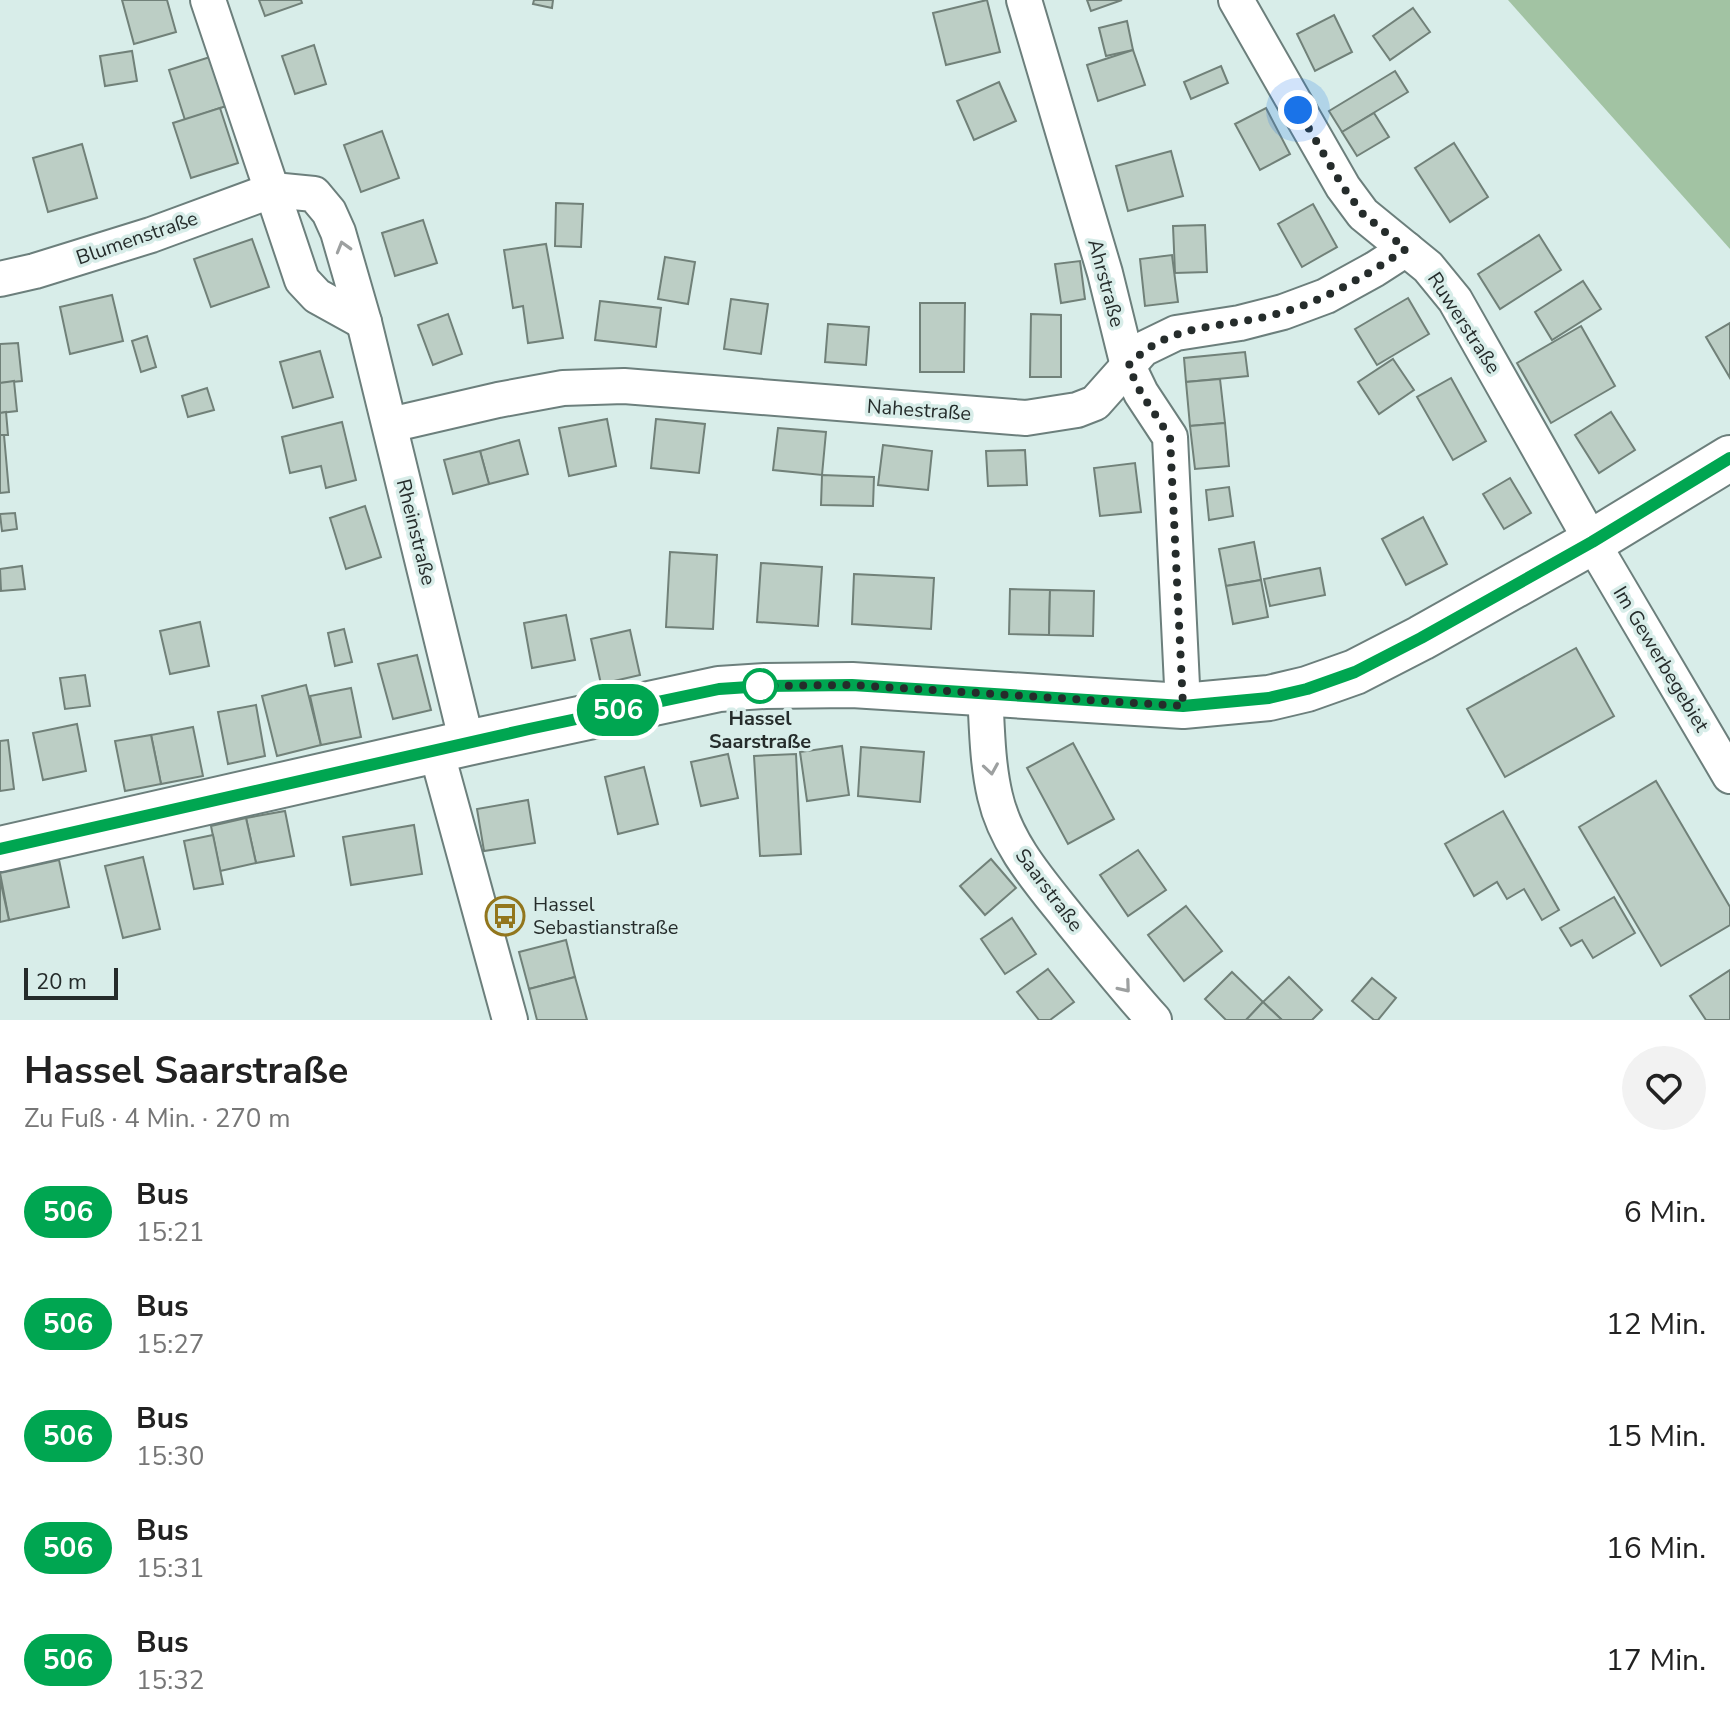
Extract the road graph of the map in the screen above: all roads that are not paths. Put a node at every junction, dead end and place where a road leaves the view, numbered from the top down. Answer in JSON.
{"nodes":[{"id":1,"x":208,"y":0,"type":"edge"},
{"id":2,"x":1024,"y":0,"type":"edge"},
{"id":3,"x":1236,"y":0,"type":"edge"},
{"id":4,"x":273,"y":190,"type":"junction"},
{"id":5,"x":1406,"y":249,"type":"junction"},
{"id":6,"x":0,"y":279,"type":"edge"},
{"id":7,"x":364,"y":322,"type":"junction"},
{"id":8,"x":1128,"y":366,"type":"junction"},
{"id":9,"x":390,"y":425,"type":"junction"},
{"id":10,"x":1730,"y":458,"type":"edge"},
{"id":11,"x":1592,"y":542,"type":"junction"},
{"id":12,"x":985,"y":692,"type":"junction"},
{"id":13,"x":1183,"y":706,"type":"junction"},
{"id":14,"x":452,"y":746,"type":"junction"},
{"id":15,"x":1730,"y":776,"type":"edge"},
{"id":16,"x":0,"y":849,"type":"edge"},
{"id":17,"x":510,"y":1020,"type":"edge"},
{"id":18,"x":1154,"y":1020,"type":"edge"}],
"edges":[{"from":1,"to":4,"type":"street"},
{"from":2,"to":8,"type":"street","name":"Ahrstraße"},
{"from":3,"to":5,"type":"street","name":"Ruwerstraße"},
{"from":4,"to":6,"type":"street","name":"Blumenstraße"},
{"from":4,"to":7,"type":"street"},
{"from":7,"to":4,"type":"street","name":"Rheinstraße","one_way":true},
{"from":5,"to":8,"type":"street","name":"Nahestraße"},
{"from":5,"to":11,"type":"street","name":"Ruwerstraße"},
{"from":7,"to":9,"type":"street","name":"Rheinstraße"},
{"from":8,"to":9,"type":"street","name":"Nahestraße"},
{"from":8,"to":13,"type":"street","name":"Ahrstraße"},
{"from":9,"to":14,"type":"street","name":"Rheinstraße"},
{"from":10,"to":11,"type":"street"},
{"from":11,"to":13,"type":"street"},
{"from":11,"to":15,"type":"street","name":"Im Gewerbegebiet"},
{"from":12,"to":13,"type":"street"},
{"from":12,"to":14,"type":"street"},
{"from":12,"to":18,"type":"street","name":"Saarstraße","one_way":true},
{"from":14,"to":16,"type":"street"},
{"from":14,"to":17,"type":"street","name":"Rheinstraße"}]}
